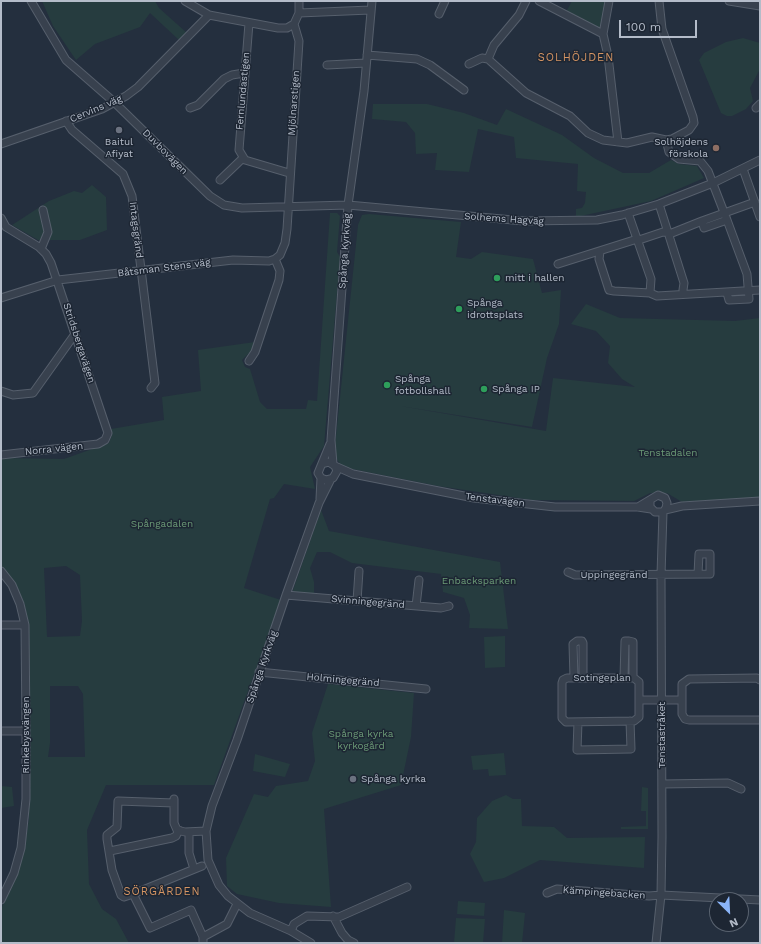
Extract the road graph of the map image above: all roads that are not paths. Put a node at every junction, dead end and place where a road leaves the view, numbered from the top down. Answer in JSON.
{"nodes":[{"id":1,"x":31,"y":1,"type":"edge"},
{"id":2,"x":185,"y":1,"type":"edge"},
{"id":3,"x":299,"y":1,"type":"edge"},
{"id":4,"x":372,"y":1,"type":"edge"},
{"id":5,"x":445,"y":1,"type":"edge"},
{"id":6,"x":526,"y":1,"type":"edge"},
{"id":7,"x":539,"y":1,"type":"edge"},
{"id":8,"x":609,"y":1,"type":"edge"},
{"id":9,"x":660,"y":1,"type":"edge"},
{"id":10,"x":729,"y":1,"type":"edge"},
{"id":11,"x":760,"y":6,"type":"edge"},
{"id":12,"x":370,"y":10,"type":"junction"},
{"id":13,"x":299,"y":13,"type":"junction"},
{"id":14,"x":439,"y":14,"type":"dead end"},
{"id":15,"x":209,"y":15,"type":"junction"},
{"id":16,"x":249,"y":23,"type":"junction"},
{"id":17,"x":294,"y":24,"type":"junction"},
{"id":18,"x":603,"y":34,"type":"junction"},
{"id":19,"x":367,"y":55,"type":"junction"},
{"id":20,"x":488,"y":59,"type":"junction"},
{"id":21,"x":366,"y":63,"type":"junction"},
{"id":22,"x":469,"y":64,"type":"dead end"},
{"id":23,"x":327,"y":65,"type":"dead end"},
{"id":24,"x":244,"y":73,"type":"junction"},
{"id":25,"x":464,"y":90,"type":"dead end"},
{"id":26,"x":114,"y":102,"type":"junction"},
{"id":27,"x":190,"y":108,"type":"dead end"},
{"id":28,"x":66,"y":121,"type":"junction"},
{"id":29,"x":666,"y":140,"type":"junction"},
{"id":30,"x":618,"y":142,"type":"junction"},
{"id":31,"x":1,"y":144,"type":"edge"},
{"id":32,"x":243,"y":158,"type":"junction"},
{"id":33,"x":760,"y":160,"type":"edge"},
{"id":34,"x":743,"y":169,"type":"junction"},
{"id":35,"x":289,"y":173,"type":"junction"},
{"id":36,"x":220,"y":180,"type":"dead end"},
{"id":37,"x":713,"y":183,"type":"junction"},
{"id":38,"x":756,"y":199,"type":"edge"},
{"id":39,"x":659,"y":204,"type":"junction"},
{"id":40,"x":348,"y":205,"type":"junction"},
{"id":41,"x":288,"y":208,"type":"junction"},
{"id":42,"x":43,"y":210,"type":"dead end"},
{"id":43,"x":628,"y":213,"type":"junction"},
{"id":44,"x":726,"y":216,"type":"junction"},
{"id":45,"x":760,"y":217,"type":"edge"},
{"id":46,"x":1,"y":218,"type":"edge"},
{"id":47,"x":3,"y":227,"type":"edge"},
{"id":48,"x":667,"y":232,"type":"junction"},
{"id":49,"x":638,"y":240,"type":"junction"},
{"id":50,"x":41,"y":249,"type":"junction"},
{"id":51,"x":600,"y":252,"type":"junction"},
{"id":52,"x":275,"y":259,"type":"junction"},
{"id":53,"x":558,"y":264,"type":"dead end"},
{"id":54,"x":142,"y":270,"type":"junction"},
{"id":55,"x":58,"y":280,"type":"junction"},
{"id":56,"x":683,"y":290,"type":"dead end"},
{"id":57,"x":760,"y":290,"type":"edge"},
{"id":58,"x":749,"y":291,"type":"junction"},
{"id":59,"x":650,"y":293,"type":"junction"},
{"id":60,"x":1,"y":298,"type":"edge"},
{"id":61,"x":75,"y":334,"type":"junction"},
{"id":62,"x":249,"y":361,"type":"dead end"},
{"id":63,"x":151,"y":388,"type":"dead end"},
{"id":64,"x":1,"y":391,"type":"edge"},
{"id":65,"x":105,"y":440,"type":"joint"},
{"id":66,"x":331,"y":440,"type":"junction"},
{"id":67,"x":1,"y":454,"type":"edge"},
{"id":68,"x":322,"y":464,"type":"junction"},
{"id":69,"x":334,"y":465,"type":"junction"},
{"id":70,"x":354,"y":474,"type":"junction"},
{"id":71,"x":321,"y":478,"type":"junction"},
{"id":72,"x":332,"y":479,"type":"junction"},
{"id":73,"x":650,"y":500,"type":"junction"},
{"id":74,"x":667,"y":501,"type":"junction"},
{"id":75,"x":760,"y":501,"type":"edge"},
{"id":76,"x":319,"y":503,"type":"junction"},
{"id":77,"x":682,"y":506,"type":"junction"},
{"id":78,"x":638,"y":507,"type":"junction"},
{"id":79,"x":659,"y":511,"type":"junction"},
{"id":80,"x":1,"y":571,"type":"edge"},
{"id":81,"x":359,"y":572,"type":"dead end"},
{"id":82,"x":568,"y":572,"type":"dead end"},
{"id":83,"x":698,"y":574,"type":"dead end"},
{"id":84,"x":661,"y":575,"type":"junction"},
{"id":85,"x":419,"y":580,"type":"dead end"},
{"id":86,"x":286,"y":595,"type":"junction"},
{"id":87,"x":356,"y":601,"type":"junction"},
{"id":88,"x":416,"y":606,"type":"junction"},
{"id":89,"x":449,"y":606,"type":"dead end"},
{"id":90,"x":1,"y":625,"type":"edge"},
{"id":91,"x":25,"y":625,"type":"junction"},
{"id":92,"x":260,"y":672,"type":"junction"},
{"id":93,"x":574,"y":678,"type":"junction"},
{"id":94,"x":583,"y":678,"type":"junction"},
{"id":95,"x":624,"y":678,"type":"junction"},
{"id":96,"x":633,"y":678,"type":"junction"},
{"id":97,"x":760,"y":680,"type":"edge"},
{"id":98,"x":426,"y":689,"type":"dead end"},
{"id":99,"x":662,"y":699,"type":"junction"},
{"id":100,"x":639,"y":700,"type":"junction"},
{"id":101,"x":682,"y":700,"type":"junction"},
{"id":102,"x":760,"y":720,"type":"edge"},
{"id":103,"x":630,"y":721,"type":"junction"},
{"id":104,"x":578,"y":722,"type":"junction"},
{"id":105,"x":1,"y":731,"type":"edge"},
{"id":106,"x":26,"y":731,"type":"junction"},
{"id":107,"x":662,"y":784,"type":"junction"},
{"id":108,"x":741,"y":789,"type":"dead end"},
{"id":109,"x":178,"y":830,"type":"junction"},
{"id":110,"x":206,"y":831,"type":"junction"},
{"id":111,"x":189,"y":832,"type":"junction"},
{"id":112,"x":110,"y":851,"type":"junction"},
{"id":113,"x":202,"y":866,"type":"dead end"},
{"id":114,"x":194,"y":869,"type":"junction"},
{"id":115,"x":407,"y":887,"type":"dead end"},
{"id":116,"x":547,"y":893,"type":"dead end"},
{"id":117,"x":133,"y":894,"type":"junction"},
{"id":118,"x":661,"y":895,"type":"junction"},
{"id":119,"x":1,"y":900,"type":"edge"},
{"id":120,"x":760,"y":900,"type":"edge"},
{"id":121,"x":237,"y":904,"type":"junction"},
{"id":122,"x":333,"y":916,"type":"junction"},
{"id":123,"x":291,"y":931,"type":"junction"},
{"id":124,"x":203,"y":940,"type":"edge"},
{"id":125,"x":311,"y":943,"type":"edge"},
{"id":126,"x":354,"y":943,"type":"edge"},
{"id":127,"x":656,"y":943,"type":"edge"}],
"edges":[{"from":1,"to":26,"type":"street","name":"Duvbovägen"},
{"from":2,"to":15,"type":"street"},
{"from":3,"to":13,"type":"street"},
{"from":4,"to":12,"type":"street","name":"Spånga Kyrkväg"},
{"from":5,"to":14,"type":"street"},
{"from":6,"to":20,"type":"street"},
{"from":7,"to":18,"type":"street"},
{"from":8,"to":18,"type":"street"},
{"from":9,"to":29,"type":"street"},
{"from":10,"to":11,"type":"street"},
{"from":12,"to":13,"type":"street"},
{"from":12,"to":19,"type":"street","name":"Spånga Kyrkväg"},
{"from":13,"to":17,"type":"street"},
{"from":15,"to":16,"type":"street"},
{"from":15,"to":26,"type":"street","name":"Cervins väg"},
{"from":16,"to":17,"type":"street"},
{"from":16,"to":24,"type":"street","name":"Fernlundastigen"},
{"from":17,"to":35,"type":"street","name":"Mjölnarstigen"},
{"from":18,"to":30,"type":"street"},
{"from":19,"to":21,"type":"street","name":"Spånga Kyrkväg"},
{"from":19,"to":25,"type":"street"},
{"from":20,"to":22,"type":"street"},
{"from":20,"to":30,"type":"street"},
{"from":21,"to":23,"type":"street"},
{"from":21,"to":40,"type":"street","name":"Spånga Kyrkväg"},
{"from":24,"to":27,"type":"street"},
{"from":24,"to":32,"type":"street","name":"Fernlundastigen"},
{"from":26,"to":28,"type":"street","name":"Cervins väg"},
{"from":26,"to":41,"type":"street","name":"Duvbovägen"},
{"from":28,"to":31,"type":"street","name":"Cervins väg"},
{"from":28,"to":54,"type":"street","name":"Intagsgränd"},
{"from":29,"to":30,"type":"street"},
{"from":29,"to":37,"type":"street"},
{"from":32,"to":35,"type":"street"},
{"from":32,"to":36,"type":"street"},
{"from":33,"to":34,"type":"street","name":"Solhems Hagväg"},
{"from":34,"to":37,"type":"street","name":"Solhems Hagväg"},
{"from":34,"to":38,"type":"street"},
{"from":35,"to":41,"type":"street","name":"Mjölnarstigen"},
{"from":37,"to":39,"type":"street","name":"Solhems Hagväg"},
{"from":37,"to":44,"type":"street"},
{"from":38,"to":44,"type":"street"},
{"from":38,"to":45,"type":"street"},
{"from":39,"to":43,"type":"street","name":"Solhems Hagväg"},
{"from":39,"to":48,"type":"street"},
{"from":40,"to":41,"type":"street","name":"Duvbovägen"},
{"from":40,"to":43,"type":"street","name":"Solhems Hagväg"},
{"from":40,"to":66,"type":"street","name":"Spånga Kyrkväg"},
{"from":41,"to":52,"type":"street"},
{"from":42,"to":50,"type":"street"},
{"from":43,"to":49,"type":"street"},
{"from":44,"to":48,"type":"street"},
{"from":44,"to":58,"type":"street"},
{"from":46,"to":47,"type":"street","name":"Stridsbergavägen"},
{"from":47,"to":50,"type":"street","name":"Stridsbergavägen"},
{"from":48,"to":49,"type":"street"},
{"from":48,"to":56,"type":"street"},
{"from":49,"to":51,"type":"street"},
{"from":49,"to":59,"type":"street"},
{"from":50,"to":55,"type":"street","name":"Stridsbergavägen"},
{"from":51,"to":53,"type":"street"},
{"from":51,"to":59,"type":"street"},
{"from":52,"to":54,"type":"street","name":"Båtsman Stens väg"},
{"from":52,"to":62,"type":"street"},
{"from":54,"to":55,"type":"street","name":"Båtsman Stens väg"},
{"from":54,"to":63,"type":"street","name":"Intagsgränd"},
{"from":55,"to":60,"type":"street","name":"Båtsman Stens väg"},
{"from":55,"to":61,"type":"street","name":"Stridsbergavägen"},
{"from":57,"to":58,"type":"street"},
{"from":58,"to":59,"type":"street"},
{"from":61,"to":64,"type":"street"},
{"from":61,"to":65,"type":"street","name":"Stridsbergavägen"},
{"from":65,"to":67,"type":"street","name":"Norra vägen"},
{"from":66,"to":68,"type":"street","name":"Spånga Kyrkväg"},
{"from":66,"to":69,"type":"street","name":"Spånga Kyrkväg"},
{"from":68,"to":69,"type":"street"},
{"from":68,"to":71,"type":"street"},
{"from":69,"to":70,"type":"street","name":"Tenstavägen"},
{"from":69,"to":72,"type":"street"},
{"from":70,"to":72,"type":"street","name":"Tenstavägen"},
{"from":70,"to":78,"type":"street","name":"Tenstavägen"},
{"from":71,"to":72,"type":"street"},
{"from":71,"to":76,"type":"street","name":"Spånga Kyrkväg"},
{"from":72,"to":76,"type":"street","name":"Spånga Kyrkväg"},
{"from":73,"to":74,"type":"street"},
{"from":73,"to":78,"type":"street"},
{"from":73,"to":79,"type":"street"},
{"from":74,"to":77,"type":"street","name":"Tenstavägen"},
{"from":74,"to":79,"type":"street"},
{"from":75,"to":77,"type":"street","name":"Tenstavägen"},
{"from":76,"to":86,"type":"street","name":"Spånga Kyrkväg"},
{"from":77,"to":79,"type":"street","name":"Tenstavägen"},
{"from":78,"to":79,"type":"street","name":"Tenstavägen"},
{"from":79,"to":84,"type":"street","name":"Tenstastråket"},
{"from":80,"to":91,"type":"street","name":"Rinkebysvängen"},
{"from":81,"to":87,"type":"street"},
{"from":82,"to":84,"type":"street","name":"Uppingegränd"},
{"from":83,"to":84,"type":"street","name":"Uppingegränd"},
{"from":84,"to":99,"type":"street","name":"Tenstastråket"},
{"from":85,"to":88,"type":"street"},
{"from":86,"to":87,"type":"street","name":"Svinningegränd"},
{"from":86,"to":92,"type":"street","name":"Spånga Kyrkväg"},
{"from":87,"to":88,"type":"street","name":"Svinningegränd"},
{"from":88,"to":89,"type":"street","name":"Svinningegränd"},
{"from":90,"to":91,"type":"street"},
{"from":91,"to":106,"type":"street","name":"Rinkebysvängen"},
{"from":92,"to":98,"type":"street","name":"Holmingegränd"},
{"from":92,"to":110,"type":"street","name":"Spånga Kyrkväg"},
{"from":93,"to":94,"type":"street","name":"Sotingeplan"},
{"from":93,"to":94,"type":"street"},
{"from":93,"to":104,"type":"street","name":"Sotingeplan"},
{"from":94,"to":95,"type":"street","name":"Sotingeplan"},
{"from":95,"to":96,"type":"street","name":"Sotingeplan"},
{"from":95,"to":96,"type":"street"},
{"from":96,"to":100,"type":"street","name":"Sotingeplan"},
{"from":97,"to":101,"type":"street"},
{"from":99,"to":100,"type":"street"},
{"from":99,"to":101,"type":"street"},
{"from":99,"to":107,"type":"street","name":"Tenstastråket"},
{"from":100,"to":103,"type":"street","name":"Sotingeplan"},
{"from":101,"to":102,"type":"street"},
{"from":103,"to":104,"type":"street","name":"Sotingeplan"},
{"from":103,"to":104,"type":"street"},
{"from":105,"to":106,"type":"street"},
{"from":106,"to":119,"type":"street","name":"Rinkebysvängen"},
{"from":107,"to":108,"type":"street"},
{"from":107,"to":118,"type":"street","name":"Tenstastråket"},
{"from":109,"to":111,"type":"street"},
{"from":109,"to":112,"type":"street"},
{"from":109,"to":112,"type":"street"},
{"from":110,"to":111,"type":"street"},
{"from":110,"to":121,"type":"street","name":"Spånga Kyrkväg"},
{"from":111,"to":114,"type":"street"},
{"from":112,"to":117,"type":"street"},
{"from":113,"to":114,"type":"street"},
{"from":114,"to":117,"type":"street"},
{"from":115,"to":122,"type":"street"},
{"from":116,"to":118,"type":"street","name":"Kämpingebacken"},
{"from":117,"to":124,"type":"street"},
{"from":118,"to":120,"type":"street","name":"Kämpingebacken"},
{"from":118,"to":127,"type":"street","name":"Tenstastråket"},
{"from":121,"to":123,"type":"street","name":"Spånga Kyrkväg"},
{"from":121,"to":124,"type":"street"},
{"from":122,"to":123,"type":"street"},
{"from":122,"to":126,"type":"street"},
{"from":123,"to":125,"type":"street","name":"Spånga Kyrkväg"}]}
